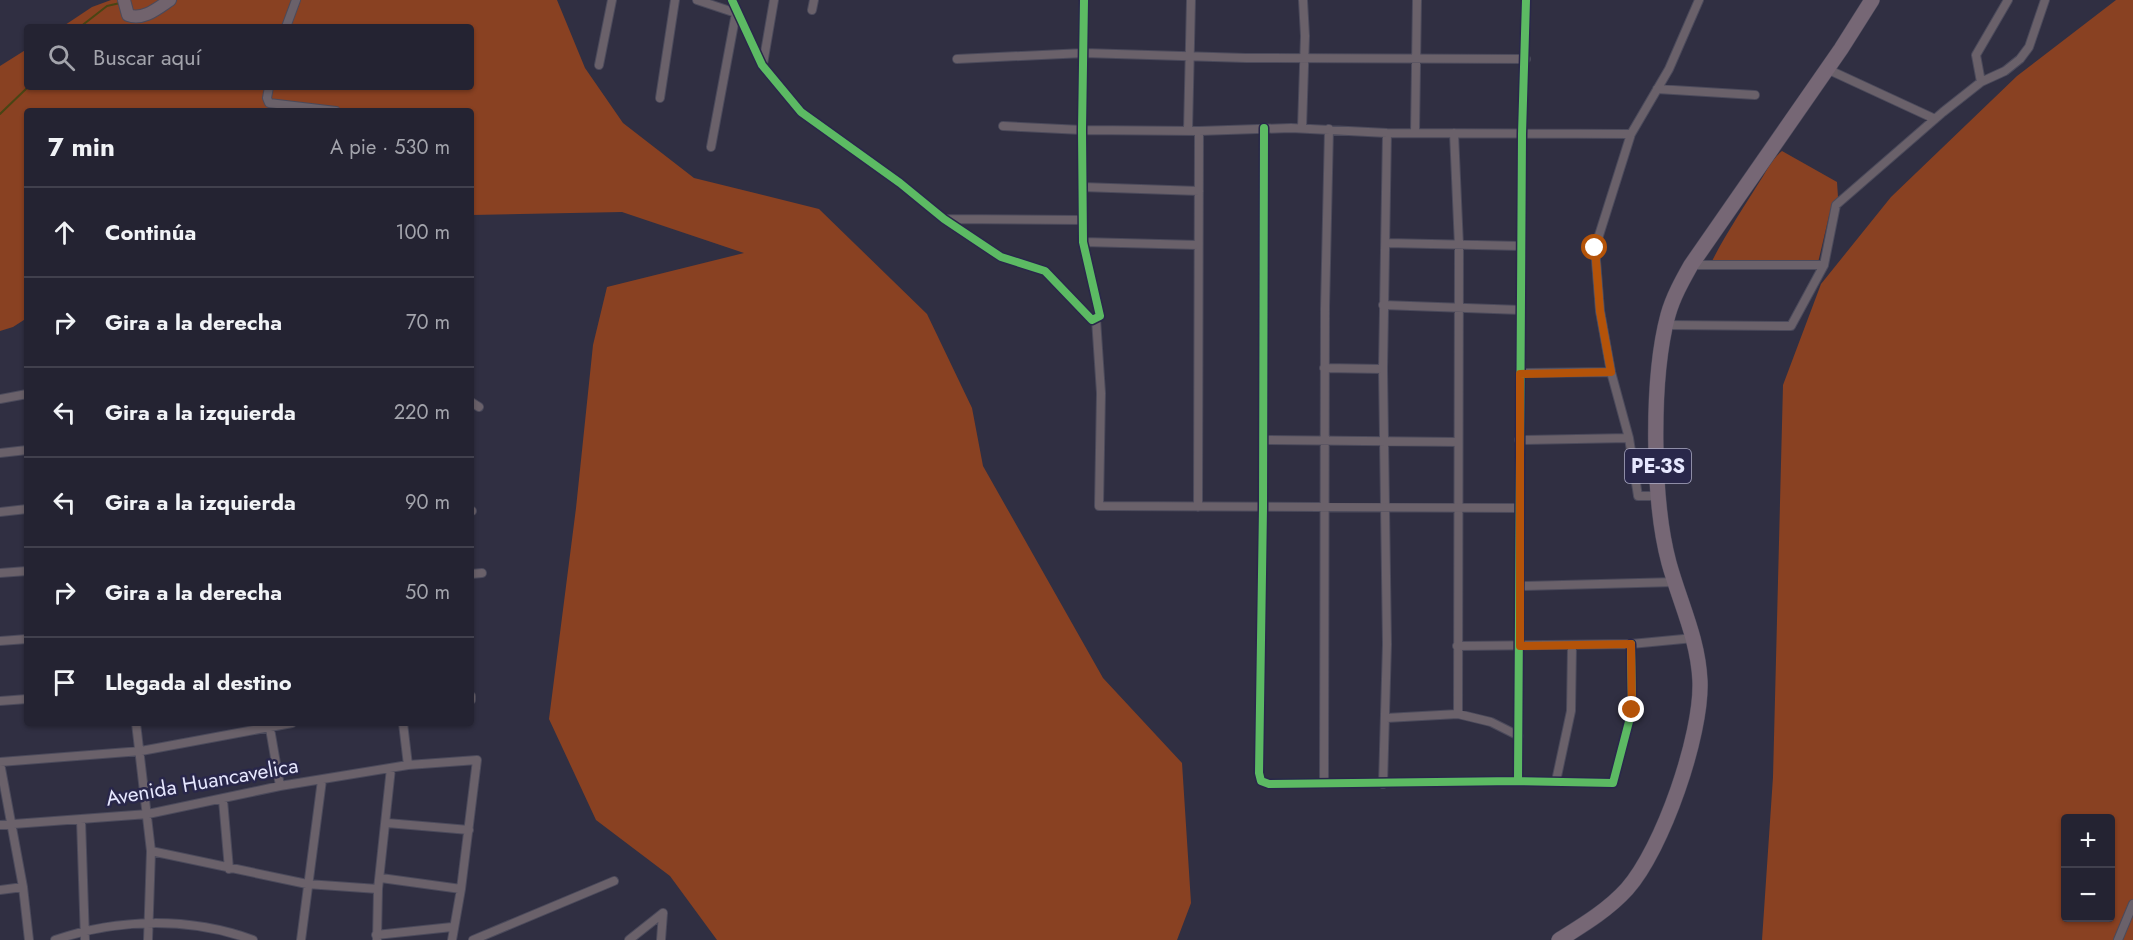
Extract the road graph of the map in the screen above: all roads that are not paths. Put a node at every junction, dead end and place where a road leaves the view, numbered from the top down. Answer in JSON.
{"nodes":[{"id":1,"x":170,"y":0,"type":"edge"},
{"id":2,"x":296,"y":0,"type":"edge"},
{"id":3,"x":612,"y":0,"type":"edge"},
{"id":4,"x":675,"y":0,"type":"edge"},
{"id":5,"x":697,"y":0,"type":"edge"},
{"id":6,"x":732,"y":0,"type":"edge"},
{"id":7,"x":774,"y":0,"type":"edge"},
{"id":8,"x":814,"y":0,"type":"edge"},
{"id":9,"x":1084,"y":0,"type":"edge"},
{"id":10,"x":1191,"y":0,"type":"edge"},
{"id":11,"x":1303,"y":0,"type":"edge"},
{"id":12,"x":1417,"y":0,"type":"edge"},
{"id":13,"x":1526,"y":0,"type":"edge"},
{"id":14,"x":1699,"y":0,"type":"edge"},
{"id":15,"x":1872,"y":0,"type":"edge"},
{"id":16,"x":2008,"y":0,"type":"edge"},
{"id":17,"x":2045,"y":0,"type":"edge"},
{"id":18,"x":125,"y":5,"type":"edge"},
{"id":19,"x":812,"y":10,"type":"dead end"},
{"id":20,"x":736,"y":13,"type":"junction"},
{"id":21,"x":287,"y":24,"type":"edge"},
{"id":22,"x":1084,"y":53,"type":"junction"},
{"id":23,"x":1191,"y":56,"type":"junction"},
{"id":24,"x":957,"y":59,"type":"dead end"},
{"id":25,"x":1304,"y":59,"type":"junction"},
{"id":26,"x":1526,"y":59,"type":"junction"},
{"id":27,"x":1415,"y":60,"type":"junction"},
{"id":28,"x":599,"y":64,"type":"dead end"},
{"id":29,"x":762,"y":65,"type":"junction"},
{"id":30,"x":1827,"y":69,"type":"junction"},
{"id":31,"x":1982,"y":82,"type":"junction"},
{"id":32,"x":1657,"y":89,"type":"junction"},
{"id":33,"x":268,"y":90,"type":"edge"},
{"id":34,"x":1755,"y":95,"type":"dead end"},
{"id":35,"x":660,"y":98,"type":"dead end"},
{"id":36,"x":311,"y":108,"type":"edge"},
{"id":37,"x":1935,"y":119,"type":"junction"},
{"id":38,"x":1003,"y":126,"type":"dead end"},
{"id":39,"x":1264,"y":128,"type":"junction"},
{"id":40,"x":1302,"y":128,"type":"junction"},
{"id":41,"x":1329,"y":129,"type":"junction"},
{"id":42,"x":1082,"y":130,"type":"junction"},
{"id":43,"x":1188,"y":130,"type":"junction"},
{"id":44,"x":1199,"y":131,"type":"junction"},
{"id":45,"x":1387,"y":133,"type":"junction"},
{"id":46,"x":1415,"y":133,"type":"junction"},
{"id":47,"x":1454,"y":133,"type":"junction"},
{"id":48,"x":1522,"y":134,"type":"junction"},
{"id":49,"x":1631,"y":134,"type":"junction"},
{"id":50,"x":711,"y":147,"type":"dead end"},
{"id":51,"x":1082,"y":187,"type":"junction"},
{"id":52,"x":1199,"y":191,"type":"junction"},
{"id":53,"x":944,"y":219,"type":"junction"},
{"id":54,"x":1083,"y":220,"type":"junction"},
{"id":55,"x":1083,"y":242,"type":"junction"},
{"id":56,"x":1387,"y":243,"type":"junction"},
{"id":57,"x":1198,"y":245,"type":"junction"},
{"id":58,"x":1459,"y":246,"type":"junction"},
{"id":59,"x":1521,"y":246,"type":"junction"},
{"id":60,"x":1691,"y":265,"type":"junction"},
{"id":61,"x":1824,"y":265,"type":"junction"},
{"id":62,"x":1383,"y":305,"type":"junction"},
{"id":63,"x":1458,"y":309,"type":"junction"},
{"id":64,"x":1521,"y":310,"type":"junction"},
{"id":65,"x":1096,"y":319,"type":"junction"},
{"id":66,"x":1666,"y":325,"type":"junction"},
{"id":67,"x":1324,"y":368,"type":"junction"},
{"id":68,"x":1383,"y":369,"type":"junction"},
{"id":69,"x":1611,"y":372,"type":"junction"},
{"id":70,"x":1520,"y":374,"type":"junction"},
{"id":71,"x":24,"y":395,"type":"edge"},
{"id":72,"x":0,"y":399,"type":"edge"},
{"id":73,"x":1629,"y":438,"type":"junction"},
{"id":74,"x":1326,"y":439,"type":"junction"},
{"id":75,"x":1263,"y":440,"type":"junction"},
{"id":76,"x":1384,"y":440,"type":"junction"},
{"id":77,"x":1520,"y":440,"type":"junction"},
{"id":78,"x":1458,"y":442,"type":"junction"},
{"id":79,"x":24,"y":450,"type":"edge"},
{"id":80,"x":0,"y":453,"type":"edge"},
{"id":81,"x":1659,"y":496,"type":"junction"},
{"id":82,"x":1384,"y":505,"type":"junction"},
{"id":83,"x":1458,"y":506,"type":"junction"},
{"id":84,"x":1198,"y":507,"type":"junction"},
{"id":85,"x":1325,"y":507,"type":"junction"},
{"id":86,"x":1263,"y":508,"type":"junction"},
{"id":87,"x":1520,"y":508,"type":"junction"},
{"id":88,"x":24,"y":509,"type":"edge"},
{"id":89,"x":0,"y":512,"type":"edge"},
{"id":90,"x":24,"y":571,"type":"edge"},
{"id":91,"x":0,"y":573,"type":"edge"},
{"id":92,"x":482,"y":573,"type":"dead end"},
{"id":93,"x":474,"y":574,"type":"edge"},
{"id":94,"x":1676,"y":582,"type":"junction"},
{"id":95,"x":1520,"y":586,"type":"junction"},
{"id":96,"x":1694,"y":638,"type":"junction"},
{"id":97,"x":24,"y":639,"type":"edge"},
{"id":98,"x":0,"y":641,"type":"edge"},
{"id":99,"x":1631,"y":644,"type":"junction"},
{"id":100,"x":1572,"y":645,"type":"junction"},
{"id":101,"x":1457,"y":646,"type":"junction"},
{"id":102,"x":1520,"y":646,"type":"junction"},
{"id":103,"x":24,"y":699,"type":"edge"},
{"id":104,"x":0,"y":701,"type":"edge"},
{"id":105,"x":1458,"y":714,"type":"junction"},
{"id":106,"x":1386,"y":718,"type":"junction"},
{"id":107,"x":137,"y":726,"type":"edge"},
{"id":108,"x":265,"y":726,"type":"edge"},
{"id":109,"x":270,"y":726,"type":"edge"},
{"id":110,"x":403,"y":726,"type":"edge"},
{"id":111,"x":1519,"y":736,"type":"junction"},
{"id":112,"x":141,"y":751,"type":"junction"},
{"id":113,"x":0,"y":763,"type":"edge"},
{"id":114,"x":408,"y":765,"type":"junction"},
{"id":115,"x":391,"y":768,"type":"junction"},
{"id":116,"x":322,"y":780,"type":"junction"},
{"id":117,"x":1518,"y":781,"type":"junction"},
{"id":118,"x":1556,"y":781,"type":"junction"},
{"id":119,"x":1324,"y":784,"type":"junction"},
{"id":120,"x":1383,"y":784,"type":"junction"},
{"id":121,"x":280,"y":786,"type":"junction"},
{"id":122,"x":223,"y":800,"type":"junction"},
{"id":123,"x":148,"y":814,"type":"junction"},
{"id":124,"x":81,"y":820,"type":"junction"},
{"id":125,"x":387,"y":823,"type":"junction"},
{"id":126,"x":12,"y":824,"type":"junction"},
{"id":127,"x":0,"y":825,"type":"edge"},
{"id":128,"x":469,"y":830,"type":"junction"},
{"id":129,"x":151,"y":851,"type":"junction"},
{"id":130,"x":229,"y":868,"type":"junction"},
{"id":131,"x":381,"y":878,"type":"junction"},
{"id":132,"x":614,"y":881,"type":"dead end"},
{"id":133,"x":307,"y":884,"type":"junction"},
{"id":134,"x":23,"y":887,"type":"junction"},
{"id":135,"x":378,"y":889,"type":"junction"},
{"id":136,"x":0,"y":890,"type":"edge"},
{"id":137,"x":461,"y":890,"type":"junction"},
{"id":138,"x":2133,"y":904,"type":"edge"},
{"id":139,"x":147,"y":922,"type":"junction"},
{"id":140,"x":452,"y":927,"type":"junction"},
{"id":141,"x":87,"y":929,"type":"junction"},
{"id":142,"x":376,"y":938,"type":"edge"},
{"id":143,"x":29,"y":940,"type":"edge"},
{"id":144,"x":55,"y":940,"type":"edge"},
{"id":145,"x":85,"y":940,"type":"edge"},
{"id":146,"x":148,"y":940,"type":"edge"},
{"id":147,"x":254,"y":940,"type":"edge"},
{"id":148,"x":301,"y":940,"type":"edge"},
{"id":149,"x":452,"y":940,"type":"edge"},
{"id":150,"x":473,"y":940,"type":"edge"},
{"id":151,"x":629,"y":940,"type":"edge"},
{"id":152,"x":661,"y":940,"type":"edge"},
{"id":153,"x":1559,"y":940,"type":"edge"},
{"id":154,"x":2118,"y":940,"type":"edge"}],
"edges":[{"from":1,"to":18,"type":"street"},
{"from":2,"to":21,"type":"street"},
{"from":3,"to":28,"type":"street"},
{"from":4,"to":35,"type":"street"},
{"from":5,"to":20,"type":"street"},
{"from":6,"to":20,"type":"street"},
{"from":7,"to":29,"type":"street"},
{"from":8,"to":19,"type":"street"},
{"from":9,"to":22,"type":"street"},
{"from":10,"to":23,"type":"street"},
{"from":11,"to":25,"type":"street"},
{"from":12,"to":27,"type":"street"},
{"from":13,"to":26,"type":"street"},
{"from":14,"to":32,"type":"street"},
{"from":15,"to":30,"type":"highway","number":"PE-3S"},
{"from":16,"to":31,"type":"street"},
{"from":17,"to":31,"type":"street"},
{"from":20,"to":29,"type":"street"},
{"from":20,"to":50,"type":"street"},
{"from":22,"to":23,"type":"street"},
{"from":22,"to":24,"type":"street"},
{"from":22,"to":42,"type":"street"},
{"from":23,"to":25,"type":"street"},
{"from":23,"to":43,"type":"street"},
{"from":25,"to":27,"type":"street"},
{"from":25,"to":40,"type":"street"},
{"from":26,"to":27,"type":"street"},
{"from":26,"to":48,"type":"street"},
{"from":27,"to":46,"type":"street"},
{"from":29,"to":53,"type":"street"},
{"from":30,"to":37,"type":"street"},
{"from":30,"to":60,"type":"highway","number":"PE-3S"},
{"from":31,"to":37,"type":"street"},
{"from":32,"to":34,"type":"street"},
{"from":32,"to":49,"type":"street"},
{"from":33,"to":36,"type":"street"},
{"from":37,"to":61,"type":"street"},
{"from":38,"to":42,"type":"street"},
{"from":39,"to":40,"type":"street"},
{"from":39,"to":44,"type":"street"},
{"from":39,"to":75,"type":"street"},
{"from":40,"to":41,"type":"street"},
{"from":41,"to":45,"type":"street"},
{"from":41,"to":67,"type":"street"},
{"from":42,"to":43,"type":"street"},
{"from":42,"to":51,"type":"street"},
{"from":43,"to":44,"type":"street"},
{"from":44,"to":52,"type":"street"},
{"from":45,"to":46,"type":"street"},
{"from":45,"to":56,"type":"street"},
{"from":46,"to":47,"type":"street"},
{"from":47,"to":48,"type":"street"},
{"from":47,"to":58,"type":"street"},
{"from":48,"to":49,"type":"street"},
{"from":48,"to":59,"type":"street"},
{"from":49,"to":69,"type":"street"},
{"from":51,"to":52,"type":"street"},
{"from":51,"to":54,"type":"street"},
{"from":52,"to":57,"type":"street"},
{"from":53,"to":54,"type":"street"},
{"from":53,"to":65,"type":"street"},
{"from":54,"to":55,"type":"street"},
{"from":55,"to":57,"type":"street"},
{"from":55,"to":65,"type":"street"},
{"from":56,"to":58,"type":"street"},
{"from":56,"to":62,"type":"street"},
{"from":57,"to":84,"type":"street"},
{"from":58,"to":59,"type":"street"},
{"from":58,"to":63,"type":"street"},
{"from":59,"to":64,"type":"street"},
{"from":60,"to":61,"type":"street"},
{"from":60,"to":66,"type":"highway","number":"PE-3S"},
{"from":61,"to":66,"type":"street"},
{"from":62,"to":63,"type":"street"},
{"from":62,"to":68,"type":"street"},
{"from":63,"to":64,"type":"street"},
{"from":63,"to":78,"type":"street"},
{"from":64,"to":70,"type":"street"},
{"from":65,"to":84,"type":"street"},
{"from":66,"to":81,"type":"highway","number":"PE-3S"},
{"from":67,"to":68,"type":"street"},
{"from":67,"to":74,"type":"street"},
{"from":68,"to":76,"type":"street"},
{"from":69,"to":70,"type":"street"},
{"from":69,"to":73,"type":"street"},
{"from":70,"to":77,"type":"street"},
{"from":71,"to":72,"type":"street"},
{"from":73,"to":77,"type":"street"},
{"from":73,"to":81,"type":"street"},
{"from":74,"to":75,"type":"street"},
{"from":74,"to":76,"type":"street"},
{"from":74,"to":85,"type":"street"},
{"from":75,"to":86,"type":"street"},
{"from":76,"to":78,"type":"street"},
{"from":76,"to":82,"type":"street"},
{"from":77,"to":87,"type":"street"},
{"from":78,"to":83,"type":"street"},
{"from":79,"to":80,"type":"street"},
{"from":81,"to":94,"type":"highway","number":"PE-3S"},
{"from":82,"to":83,"type":"street"},
{"from":82,"to":85,"type":"street"},
{"from":82,"to":106,"type":"street"},
{"from":83,"to":87,"type":"street"},
{"from":83,"to":101,"type":"street"},
{"from":84,"to":86,"type":"street"},
{"from":85,"to":86,"type":"street"},
{"from":85,"to":119,"type":"street"},
{"from":86,"to":119,"type":"street"},
{"from":87,"to":95,"type":"street"},
{"from":88,"to":89,"type":"street"},
{"from":90,"to":91,"type":"street"},
{"from":92,"to":93,"type":"street"},
{"from":94,"to":95,"type":"street"},
{"from":94,"to":96,"type":"highway","number":"PE-3S"},
{"from":95,"to":102,"type":"street"},
{"from":96,"to":99,"type":"street"},
{"from":96,"to":153,"type":"highway","number":"PE-3S"},
{"from":97,"to":98,"type":"street"},
{"from":99,"to":100,"type":"street"},
{"from":99,"to":118,"type":"street"},
{"from":100,"to":102,"type":"street"},
{"from":100,"to":118,"type":"street"},
{"from":101,"to":102,"type":"street"},
{"from":101,"to":105,"type":"street"},
{"from":102,"to":111,"type":"street"},
{"from":103,"to":104,"type":"street"},
{"from":105,"to":106,"type":"street"},
{"from":105,"to":111,"type":"street"},
{"from":106,"to":120,"type":"street"},
{"from":107,"to":112,"type":"street"},
{"from":108,"to":112,"type":"street"},
{"from":109,"to":121,"type":"street"},
{"from":110,"to":114,"type":"street"},
{"from":111,"to":117,"type":"street"},
{"from":112,"to":113,"type":"street"},
{"from":112,"to":123,"type":"street"},
{"from":113,"to":126,"type":"street"},
{"from":114,"to":115,"type":"street","name":"Avenida Huancavelica"},
{"from":114,"to":128,"type":"street","name":"Avenida Huancavelica"},
{"from":115,"to":116,"type":"street","name":"Avenida Huancavelica"},
{"from":115,"to":125,"type":"street"},
{"from":116,"to":121,"type":"street","name":"Avenida Huancavelica"},
{"from":116,"to":133,"type":"street"},
{"from":117,"to":118,"type":"street"},
{"from":117,"to":120,"type":"street"},
{"from":119,"to":120,"type":"street"},
{"from":121,"to":122,"type":"street","name":"Avenida Huancavelica"},
{"from":122,"to":123,"type":"street","name":"Avenida Huancavelica"},
{"from":122,"to":130,"type":"street"},
{"from":123,"to":124,"type":"street","name":"Avenida Huancavelica"},
{"from":123,"to":129,"type":"street"},
{"from":124,"to":126,"type":"street","name":"Avenida Huancavelica"},
{"from":124,"to":141,"type":"street"},
{"from":125,"to":128,"type":"street"},
{"from":125,"to":131,"type":"street"},
{"from":126,"to":127,"type":"street","name":"Avenida Huancavelica"},
{"from":126,"to":134,"type":"street"},
{"from":128,"to":137,"type":"street"},
{"from":129,"to":130,"type":"street"},
{"from":129,"to":139,"type":"street"},
{"from":130,"to":133,"type":"street"},
{"from":131,"to":135,"type":"street"},
{"from":131,"to":137,"type":"street"},
{"from":132,"to":150,"type":"street"},
{"from":133,"to":135,"type":"street"},
{"from":133,"to":148,"type":"street"},
{"from":134,"to":136,"type":"street"},
{"from":134,"to":143,"type":"street"},
{"from":135,"to":142,"type":"street"},
{"from":137,"to":140,"type":"street"},
{"from":138,"to":154,"type":"street"},
{"from":139,"to":141,"type":"street"},
{"from":139,"to":146,"type":"street"},
{"from":139,"to":147,"type":"street"},
{"from":140,"to":142,"type":"street"},
{"from":140,"to":149,"type":"street"},
{"from":141,"to":144,"type":"street"},
{"from":141,"to":145,"type":"street"},
{"from":151,"to":152,"type":"street"}]}
